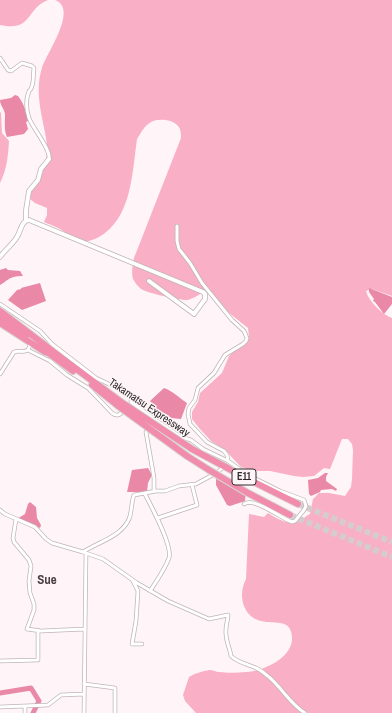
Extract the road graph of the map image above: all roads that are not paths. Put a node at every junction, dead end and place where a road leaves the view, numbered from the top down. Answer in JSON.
{"nodes":[{"id":1,"x":0,"y":58,"type":"edge"},
{"id":2,"x":49,"y":159,"type":"joint"},
{"id":3,"x":26,"y":220,"type":"junction"},
{"id":4,"x":177,"y":226,"type":"dead end"},
{"id":5,"x":0,"y":257,"type":"edge"},
{"id":6,"x":149,"y":281,"type":"dead end"},
{"id":7,"x":0,"y":304,"type":"edge"},
{"id":8,"x":0,"y":310,"type":"edge"},
{"id":9,"x":0,"y":316,"type":"edge"},
{"id":10,"x":0,"y":323,"type":"edge"},
{"id":11,"x":15,"y":328,"type":"junction"},
{"id":12,"x":40,"y":331,"type":"junction"},
{"id":13,"x":26,"y":336,"type":"junction"},
{"id":14,"x":37,"y":336,"type":"dead end"},
{"id":15,"x":30,"y":345,"type":"dead end"},
{"id":16,"x":28,"y":350,"type":"junction"},
{"id":17,"x":0,"y":374,"type":"edge"},
{"id":18,"x":131,"y":402,"type":"junction"},
{"id":19,"x":119,"y":403,"type":"junction"},
{"id":20,"x":154,"y":419,"type":"junction"},
{"id":21,"x":227,"y":462,"type":"junction"},
{"id":22,"x":221,"y":469,"type":"dead end"},
{"id":23,"x":192,"y":485,"type":"junction"},
{"id":24,"x":154,"y":491,"type":"junction"},
{"id":25,"x":145,"y":494,"type":"junction"},
{"id":26,"x":244,"y":504,"type":"dead end"},
{"id":27,"x":298,"y":504,"type":"tunnel mouth"},
{"id":28,"x":0,"y":510,"type":"edge"},
{"id":29,"x":290,"y":515,"type":"tunnel mouth"},
{"id":30,"x":158,"y":518,"type":"junction"},
{"id":31,"x":16,"y":519,"type":"junction"},
{"id":32,"x":85,"y":552,"type":"junction"},
{"id":33,"x":132,"y":579,"type":"junction"},
{"id":34,"x":150,"y":591,"type":"junction"},
{"id":35,"x":85,"y":629,"type":"junction"},
{"id":36,"x":38,"y":630,"type":"junction"},
{"id":37,"x":142,"y":644,"type":"dead end"},
{"id":38,"x":0,"y":661,"type":"edge"},
{"id":39,"x":84,"y":684,"type":"junction"},
{"id":40,"x":84,"y":694,"type":"junction"},
{"id":41,"x":25,"y":706,"type":"junction"},
{"id":42,"x":0,"y":707,"type":"edge"},
{"id":43,"x":25,"y":713,"type":"edge"},
{"id":44,"x":84,"y":713,"type":"edge"},
{"id":45,"x":115,"y":713,"type":"edge"},
{"id":46,"x":305,"y":713,"type":"edge"}],
"edges":[{"from":1,"to":2,"type":"street"},
{"from":2,"to":3,"type":"street"},
{"from":3,"to":5,"type":"street"},
{"from":3,"to":6,"type":"street"},
{"from":4,"to":21,"type":"street"},
{"from":7,"to":12,"type":"street"},
{"from":8,"to":11,"type":"highway"},
{"from":9,"to":11,"type":"highway"},
{"from":10,"to":11,"type":"highway"},
{"from":11,"to":13,"type":"highway"},
{"from":12,"to":14,"type":"street"},
{"from":12,"to":18,"type":"street"},
{"from":13,"to":19,"type":"highway","name":"Takamatsu Expressway","number":"E11"},
{"from":13,"to":19,"type":"highway","name":"Takamatsu Expressway","number":"E11"},
{"from":15,"to":16,"type":"street"},
{"from":16,"to":17,"type":"street"},
{"from":16,"to":18,"type":"street"},
{"from":18,"to":20,"type":"street"},
{"from":19,"to":27,"type":"highway","name":"Takamatsu Expressway","number":"E11","bridge":true},
{"from":19,"to":29,"type":"highway","name":"Takamatsu Expressway","number":"E11","bridge":true},
{"from":20,"to":21,"type":"street"},
{"from":20,"to":24,"type":"street"},
{"from":21,"to":26,"type":"street"},
{"from":22,"to":23,"type":"street"},
{"from":23,"to":24,"type":"street"},
{"from":23,"to":30,"type":"street"},
{"from":24,"to":25,"type":"street"},
{"from":25,"to":30,"type":"street"},
{"from":25,"to":32,"type":"street"},
{"from":28,"to":31,"type":"street"},
{"from":30,"to":34,"type":"street"},
{"from":31,"to":32,"type":"street"},
{"from":31,"to":36,"type":"street"},
{"from":32,"to":33,"type":"street"},
{"from":32,"to":35,"type":"street"},
{"from":33,"to":34,"type":"street"},
{"from":33,"to":37,"type":"street"},
{"from":34,"to":46,"type":"street"},
{"from":35,"to":36,"type":"street"},
{"from":35,"to":39,"type":"street"},
{"from":36,"to":38,"type":"street"},
{"from":39,"to":40,"type":"street"},
{"from":39,"to":45,"type":"street"},
{"from":40,"to":41,"type":"street"},
{"from":40,"to":44,"type":"street"},
{"from":41,"to":42,"type":"street"},
{"from":41,"to":43,"type":"street"}]}
